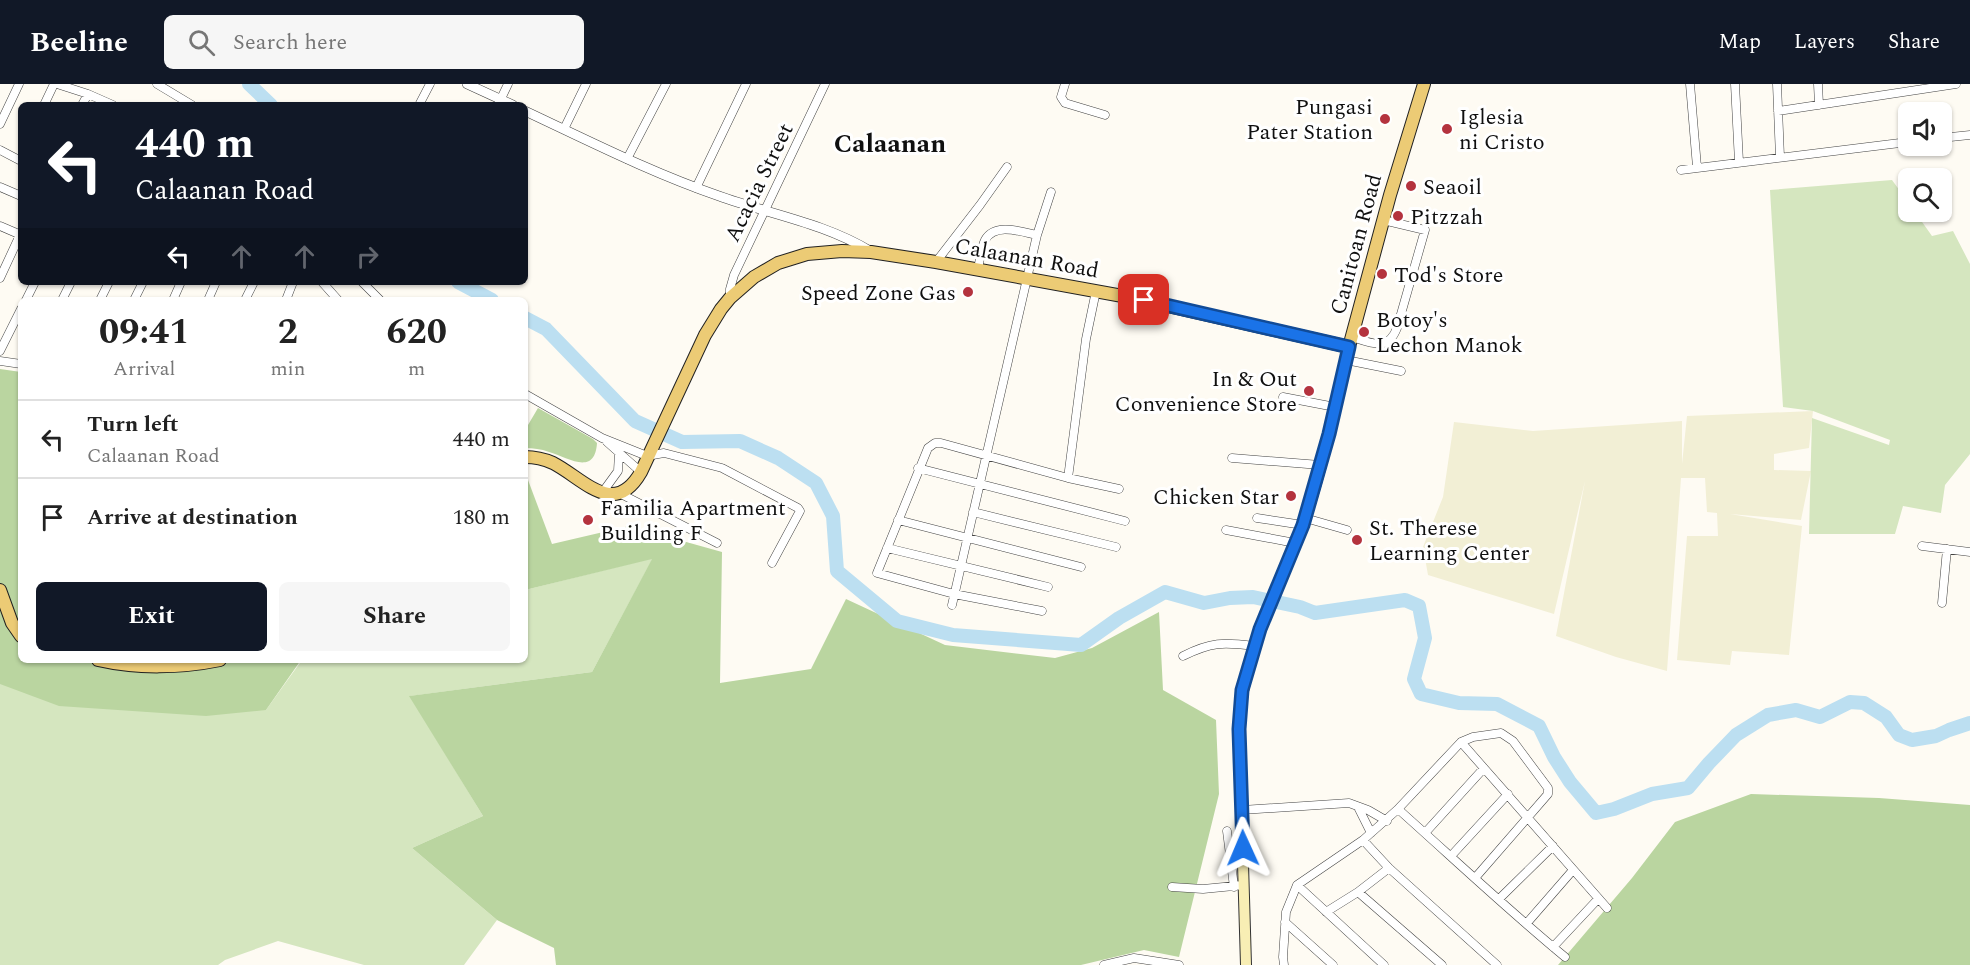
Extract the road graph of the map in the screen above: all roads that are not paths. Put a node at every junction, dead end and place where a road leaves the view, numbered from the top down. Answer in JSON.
{"nodes":[{"id":1,"x":19,"y":84,"type":"edge"},
{"id":2,"x":56,"y":84,"type":"edge"},
{"id":3,"x":157,"y":84,"type":"edge"},
{"id":4,"x":430,"y":84,"type":"edge"},
{"id":5,"x":467,"y":84,"type":"edge"},
{"id":6,"x":508,"y":84,"type":"edge"},
{"id":7,"x":586,"y":84,"type":"edge"},
{"id":8,"x":666,"y":84,"type":"edge"},
{"id":9,"x":746,"y":84,"type":"edge"},
{"id":10,"x":825,"y":84,"type":"edge"},
{"id":11,"x":1065,"y":84,"type":"edge"},
{"id":12,"x":1424,"y":84,"type":"edge"},
{"id":13,"x":1690,"y":84,"type":"edge"},
{"id":14,"x":1736,"y":84,"type":"edge"},
{"id":15,"x":1777,"y":84,"type":"edge"},
{"id":16,"x":1818,"y":84,"type":"edge"},
{"id":17,"x":1956,"y":84,"type":"edge"},
{"id":18,"x":88,"y":93,"type":"junction"},
{"id":19,"x":46,"y":102,"type":"edge"},
{"id":20,"x":84,"y":102,"type":"edge"},
{"id":21,"x":107,"y":102,"type":"edge"},
{"id":22,"x":187,"y":102,"type":"edge"},
{"id":23,"x":421,"y":102,"type":"edge"},
{"id":24,"x":499,"y":102,"type":"edge"},
{"id":25,"x":1819,"y":105,"type":"junction"},
{"id":26,"x":1778,"y":111,"type":"junction"},
{"id":27,"x":528,"y":112,"type":"edge"},
{"id":28,"x":1105,"y":115,"type":"dead end"},
{"id":29,"x":0,"y":124,"type":"edge"},
{"id":30,"x":564,"y":129,"type":"junction"},
{"id":31,"x":1970,"y":135,"type":"edge"},
{"id":32,"x":1952,"y":137,"type":"edge"},
{"id":33,"x":1898,"y":143,"type":"edge"},
{"id":34,"x":0,"y":150,"type":"edge"},
{"id":35,"x":18,"y":156,"type":"edge"},
{"id":36,"x":1780,"y":157,"type":"junction"},
{"id":37,"x":627,"y":159,"type":"junction"},
{"id":38,"x":1739,"y":162,"type":"junction"},
{"id":39,"x":1006,"y":167,"type":"dead end"},
{"id":40,"x":1697,"y":167,"type":"junction"},
{"id":41,"x":1681,"y":170,"type":"dead end"},
{"id":42,"x":0,"y":187,"type":"edge"},
{"id":43,"x":696,"y":188,"type":"junction"},
{"id":44,"x":1051,"y":192,"type":"dead end"},
{"id":45,"x":18,"y":195,"type":"edge"},
{"id":46,"x":765,"y":210,"type":"junction"},
{"id":47,"x":1383,"y":220,"type":"junction"},
{"id":48,"x":0,"y":226,"type":"edge"},
{"id":49,"x":18,"y":234,"type":"edge"},
{"id":50,"x":1036,"y":235,"type":"junction"},
{"id":51,"x":18,"y":241,"type":"edge"},
{"id":52,"x":871,"y":252,"type":"junction"},
{"id":53,"x":936,"y":262,"type":"junction"},
{"id":54,"x":978,"y":269,"type":"junction"},
{"id":55,"x":0,"y":278,"type":"edge"},
{"id":56,"x":1026,"y":278,"type":"junction"},
{"id":57,"x":325,"y":285,"type":"edge"},
{"id":58,"x":365,"y":285,"type":"edge"},
{"id":59,"x":1096,"y":291,"type":"junction"},
{"id":60,"x":335,"y":297,"type":"edge"},
{"id":61,"x":377,"y":297,"type":"edge"},
{"id":62,"x":730,"y":298,"type":"junction"},
{"id":63,"x":18,"y":315,"type":"edge"},
{"id":64,"x":1350,"y":342,"type":"junction"},
{"id":65,"x":0,"y":351,"type":"edge"},
{"id":66,"x":1346,"y":360,"type":"junction"},
{"id":67,"x":0,"y":361,"type":"edge"},
{"id":68,"x":18,"y":364,"type":"edge"},
{"id":69,"x":1401,"y":371,"type":"dead end"},
{"id":70,"x":528,"y":396,"type":"edge"},
{"id":71,"x":1283,"y":397,"type":"dead end"},
{"id":72,"x":1335,"y":407,"type":"junction"},
{"id":73,"x":602,"y":438,"type":"junction"},
{"id":74,"x":650,"y":452,"type":"junction"},
{"id":75,"x":620,"y":453,"type":"junction"},
{"id":76,"x":986,"y":455,"type":"junction"},
{"id":77,"x":528,"y":457,"type":"edge"},
{"id":78,"x":1232,"y":458,"type":"dead end"},
{"id":79,"x":1320,"y":465,"type":"junction"},
{"id":80,"x":918,"y":468,"type":"junction"},
{"id":81,"x":641,"y":472,"type":"junction"},
{"id":82,"x":1068,"y":478,"type":"junction"},
{"id":83,"x":980,"y":483,"type":"junction"},
{"id":84,"x":1119,"y":489,"type":"dead end"},
{"id":85,"x":602,"y":493,"type":"junction"},
{"id":86,"x":619,"y":493,"type":"junction"},
{"id":87,"x":974,"y":512,"type":"junction"},
{"id":88,"x":1257,"y":518,"type":"dead end"},
{"id":89,"x":898,"y":520,"type":"junction"},
{"id":90,"x":1125,"y":521,"type":"dead end"},
{"id":91,"x":1304,"y":521,"type":"junction"},
{"id":92,"x":1226,"y":530,"type":"dead end"},
{"id":93,"x":1347,"y":530,"type":"dead end"},
{"id":94,"x":967,"y":539,"type":"junction"},
{"id":95,"x":717,"y":543,"type":"dead end"},
{"id":96,"x":1295,"y":543,"type":"junction"},
{"id":97,"x":1922,"y":546,"type":"dead end"},
{"id":98,"x":887,"y":548,"type":"junction"},
{"id":99,"x":1116,"y":548,"type":"dead end"},
{"id":100,"x":1947,"y":549,"type":"junction"},
{"id":101,"x":1970,"y":552,"type":"edge"},
{"id":102,"x":772,"y":563,"type":"dead end"},
{"id":103,"x":960,"y":567,"type":"junction"},
{"id":104,"x":1081,"y":567,"type":"dead end"},
{"id":105,"x":1048,"y":587,"type":"dead end"},
{"id":106,"x":0,"y":590,"type":"edge"},
{"id":107,"x":954,"y":594,"type":"junction"},
{"id":108,"x":1942,"y":603,"type":"dead end"},
{"id":109,"x":952,"y":605,"type":"dead end"},
{"id":110,"x":1042,"y":611,"type":"dead end"},
{"id":111,"x":18,"y":632,"type":"edge"},
{"id":112,"x":1254,"y":646,"type":"junction"},
{"id":113,"x":1183,"y":656,"type":"dead end"},
{"id":114,"x":130,"y":663,"type":"edge"},
{"id":115,"x":204,"y":663,"type":"edge"},
{"id":116,"x":1461,"y":742,"type":"junction"},
{"id":117,"x":1484,"y":768,"type":"junction"},
{"id":118,"x":1508,"y":794,"type":"junction"},
{"id":119,"x":1358,"y":807,"type":"junction"},
{"id":120,"x":1398,"y":809,"type":"junction"},
{"id":121,"x":1242,"y":810,"type":"junction"},
{"id":122,"x":1529,"y":817,"type":"junction"},
{"id":123,"x":1386,"y":821,"type":"junction"},
{"id":124,"x":1227,"y":831,"type":"dead end"},
{"id":125,"x":1371,"y":833,"type":"junction"},
{"id":126,"x":1425,"y":833,"type":"junction"},
{"id":127,"x":1363,"y":840,"type":"junction"},
{"id":128,"x":1553,"y":846,"type":"junction"},
{"id":129,"x":1451,"y":856,"type":"junction"},
{"id":130,"x":1389,"y":868,"type":"junction"},
{"id":131,"x":1573,"y":870,"type":"junction"},
{"id":132,"x":1475,"y":878,"type":"junction"},
{"id":133,"x":1297,"y":885,"type":"junction"},
{"id":134,"x":1239,"y":886,"type":"junction"},
{"id":135,"x":1172,"y":887,"type":"dead end"},
{"id":136,"x":1358,"y":892,"type":"junction"},
{"id":137,"x":1499,"y":899,"type":"junction"},
{"id":138,"x":1598,"y":899,"type":"junction"},
{"id":139,"x":1607,"y":908,"type":"dead end"},
{"id":140,"x":1326,"y":912,"type":"junction"},
{"id":141,"x":1285,"y":922,"type":"junction"},
{"id":142,"x":1527,"y":923,"type":"junction"},
{"id":143,"x":1553,"y":947,"type":"junction"},
{"id":144,"x":1565,"y":957,"type":"dead end"},
{"id":145,"x":1148,"y":962,"type":"edge"},
{"id":146,"x":1104,"y":965,"type":"edge"},
{"id":147,"x":1179,"y":965,"type":"edge"},
{"id":148,"x":1246,"y":965,"type":"edge"},
{"id":149,"x":1284,"y":965,"type":"edge"},
{"id":150,"x":1333,"y":965,"type":"edge"},
{"id":151,"x":1384,"y":965,"type":"edge"},
{"id":152,"x":1442,"y":965,"type":"edge"},
{"id":153,"x":1497,"y":965,"type":"edge"}],
"edges":[{"from":1,"to":29,"type":"street"},
{"from":2,"to":18,"type":"street"},
{"from":2,"to":19,"type":"street"},
{"from":3,"to":22,"type":"street"},
{"from":4,"to":23,"type":"street"},
{"from":5,"to":24,"type":"street"},
{"from":6,"to":24,"type":"street"},
{"from":7,"to":30,"type":"street"},
{"from":8,"to":37,"type":"street"},
{"from":9,"to":43,"type":"street"},
{"from":10,"to":46,"type":"street","name":"Acacia Street"},
{"from":11,"to":28,"type":"street"},
{"from":12,"to":47,"type":"main road","name":"Canitoan Road"},
{"from":13,"to":40,"type":"street"},
{"from":14,"to":38,"type":"street"},
{"from":15,"to":26,"type":"street"},
{"from":16,"to":25,"type":"street"},
{"from":17,"to":25,"type":"street"},
{"from":18,"to":20,"type":"street"},
{"from":18,"to":21,"type":"street"},
{"from":25,"to":26,"type":"street"},
{"from":26,"to":36,"type":"street"},
{"from":27,"to":30,"type":"street"},
{"from":30,"to":37,"type":"street"},
{"from":31,"to":32,"type":"street"},
{"from":33,"to":36,"type":"street"},
{"from":34,"to":35,"type":"street"},
{"from":36,"to":38,"type":"street"},
{"from":37,"to":43,"type":"street"},
{"from":38,"to":40,"type":"street"},
{"from":39,"to":53,"type":"street"},
{"from":40,"to":41,"type":"street"},
{"from":42,"to":45,"type":"street"},
{"from":43,"to":46,"type":"street"},
{"from":44,"to":50,"type":"street"},
{"from":46,"to":52,"type":"street"},
{"from":46,"to":62,"type":"street","name":"Acacia Street"},
{"from":47,"to":64,"type":"main road","name":"Canitoan Road"},
{"from":47,"to":64,"type":"street"},
{"from":48,"to":49,"type":"street"},
{"from":50,"to":54,"type":"street"},
{"from":50,"to":56,"type":"street"},
{"from":51,"to":55,"type":"street"},
{"from":52,"to":53,"type":"main road","name":"Calaanan Road"},
{"from":52,"to":62,"type":"main road","name":"Calaanan Road"},
{"from":53,"to":54,"type":"main road","name":"Calaanan Road"},
{"from":54,"to":56,"type":"main road","name":"Calaanan Road"},
{"from":56,"to":59,"type":"main road","name":"Calaanan Road"},
{"from":56,"to":76,"type":"street"},
{"from":57,"to":60,"type":"street"},
{"from":58,"to":61,"type":"street"},
{"from":59,"to":64,"type":"main road","name":"Calaanan Road"},
{"from":59,"to":82,"type":"street"},
{"from":62,"to":74,"type":"main road","name":"Calaanan Road"},
{"from":63,"to":65,"type":"street"},
{"from":64,"to":66,"type":"main road"},
{"from":66,"to":69,"type":"street"},
{"from":66,"to":72,"type":"main road"},
{"from":67,"to":68,"type":"street"},
{"from":70,"to":73,"type":"street"},
{"from":71,"to":72,"type":"street"},
{"from":72,"to":79,"type":"main road"},
{"from":73,"to":74,"type":"street"},
{"from":73,"to":75,"type":"street"},
{"from":74,"to":81,"type":"main road","name":"Calaanan Road"},
{"from":74,"to":102,"type":"street"},
{"from":75,"to":81,"type":"street"},
{"from":75,"to":85,"type":"street"},
{"from":76,"to":80,"type":"street"},
{"from":76,"to":82,"type":"street"},
{"from":76,"to":83,"type":"street"},
{"from":77,"to":85,"type":"main road"},
{"from":78,"to":79,"type":"street"},
{"from":79,"to":91,"type":"main road"},
{"from":80,"to":83,"type":"street"},
{"from":80,"to":89,"type":"street"},
{"from":81,"to":86,"type":"main road"},
{"from":82,"to":84,"type":"street"},
{"from":83,"to":87,"type":"street"},
{"from":83,"to":90,"type":"street"},
{"from":85,"to":86,"type":"main road"},
{"from":86,"to":95,"type":"street"},
{"from":87,"to":94,"type":"street"},
{"from":87,"to":99,"type":"street"},
{"from":88,"to":91,"type":"street"},
{"from":89,"to":94,"type":"street"},
{"from":89,"to":98,"type":"street"},
{"from":91,"to":93,"type":"street"},
{"from":91,"to":96,"type":"main road"},
{"from":92,"to":96,"type":"street"},
{"from":94,"to":103,"type":"street"},
{"from":94,"to":104,"type":"street"},
{"from":96,"to":112,"type":"main road"},
{"from":97,"to":100,"type":"street"},
{"from":98,"to":103,"type":"street"},
{"from":98,"to":107,"type":"street"},
{"from":100,"to":101,"type":"street"},
{"from":100,"to":108,"type":"street"},
{"from":103,"to":105,"type":"street"},
{"from":103,"to":107,"type":"street"},
{"from":106,"to":111,"type":"main road"},
{"from":107,"to":109,"type":"street"},
{"from":107,"to":110,"type":"street"},
{"from":112,"to":113,"type":"street"},
{"from":112,"to":121,"type":"main road"},
{"from":114,"to":115,"type":"main road"},
{"from":116,"to":117,"type":"street"},
{"from":116,"to":120,"type":"street"},
{"from":116,"to":122,"type":"street"},
{"from":117,"to":118,"type":"street"},
{"from":117,"to":126,"type":"street"},
{"from":118,"to":122,"type":"street"},
{"from":118,"to":129,"type":"street"},
{"from":119,"to":121,"type":"street"},
{"from":119,"to":123,"type":"street"},
{"from":119,"to":125,"type":"street"},
{"from":120,"to":123,"type":"street"},
{"from":120,"to":126,"type":"street"},
{"from":121,"to":134,"type":"main road"},
{"from":122,"to":128,"type":"street"},
{"from":122,"to":132,"type":"street"},
{"from":123,"to":125,"type":"street"},
{"from":124,"to":134,"type":"street"},
{"from":125,"to":127,"type":"street"},
{"from":126,"to":129,"type":"street"},
{"from":127,"to":130,"type":"street"},
{"from":127,"to":133,"type":"street"},
{"from":128,"to":131,"type":"street"},
{"from":128,"to":137,"type":"street"},
{"from":129,"to":132,"type":"street"},
{"from":130,"to":136,"type":"street"},
{"from":130,"to":153,"type":"street"},
{"from":131,"to":138,"type":"street"},
{"from":131,"to":142,"type":"street"},
{"from":132,"to":137,"type":"street"},
{"from":133,"to":140,"type":"street"},
{"from":133,"to":141,"type":"street"},
{"from":134,"to":135,"type":"street"},
{"from":134,"to":148,"type":"main road"},
{"from":136,"to":140,"type":"street"},
{"from":136,"to":152,"type":"street"},
{"from":137,"to":142,"type":"street"},
{"from":138,"to":139,"type":"street"},
{"from":138,"to":143,"type":"street"},
{"from":140,"to":151,"type":"street"},
{"from":141,"to":149,"type":"street"},
{"from":141,"to":150,"type":"street"},
{"from":142,"to":143,"type":"street"},
{"from":143,"to":144,"type":"street"},
{"from":145,"to":146,"type":"street"},
{"from":145,"to":147,"type":"street"}]}
